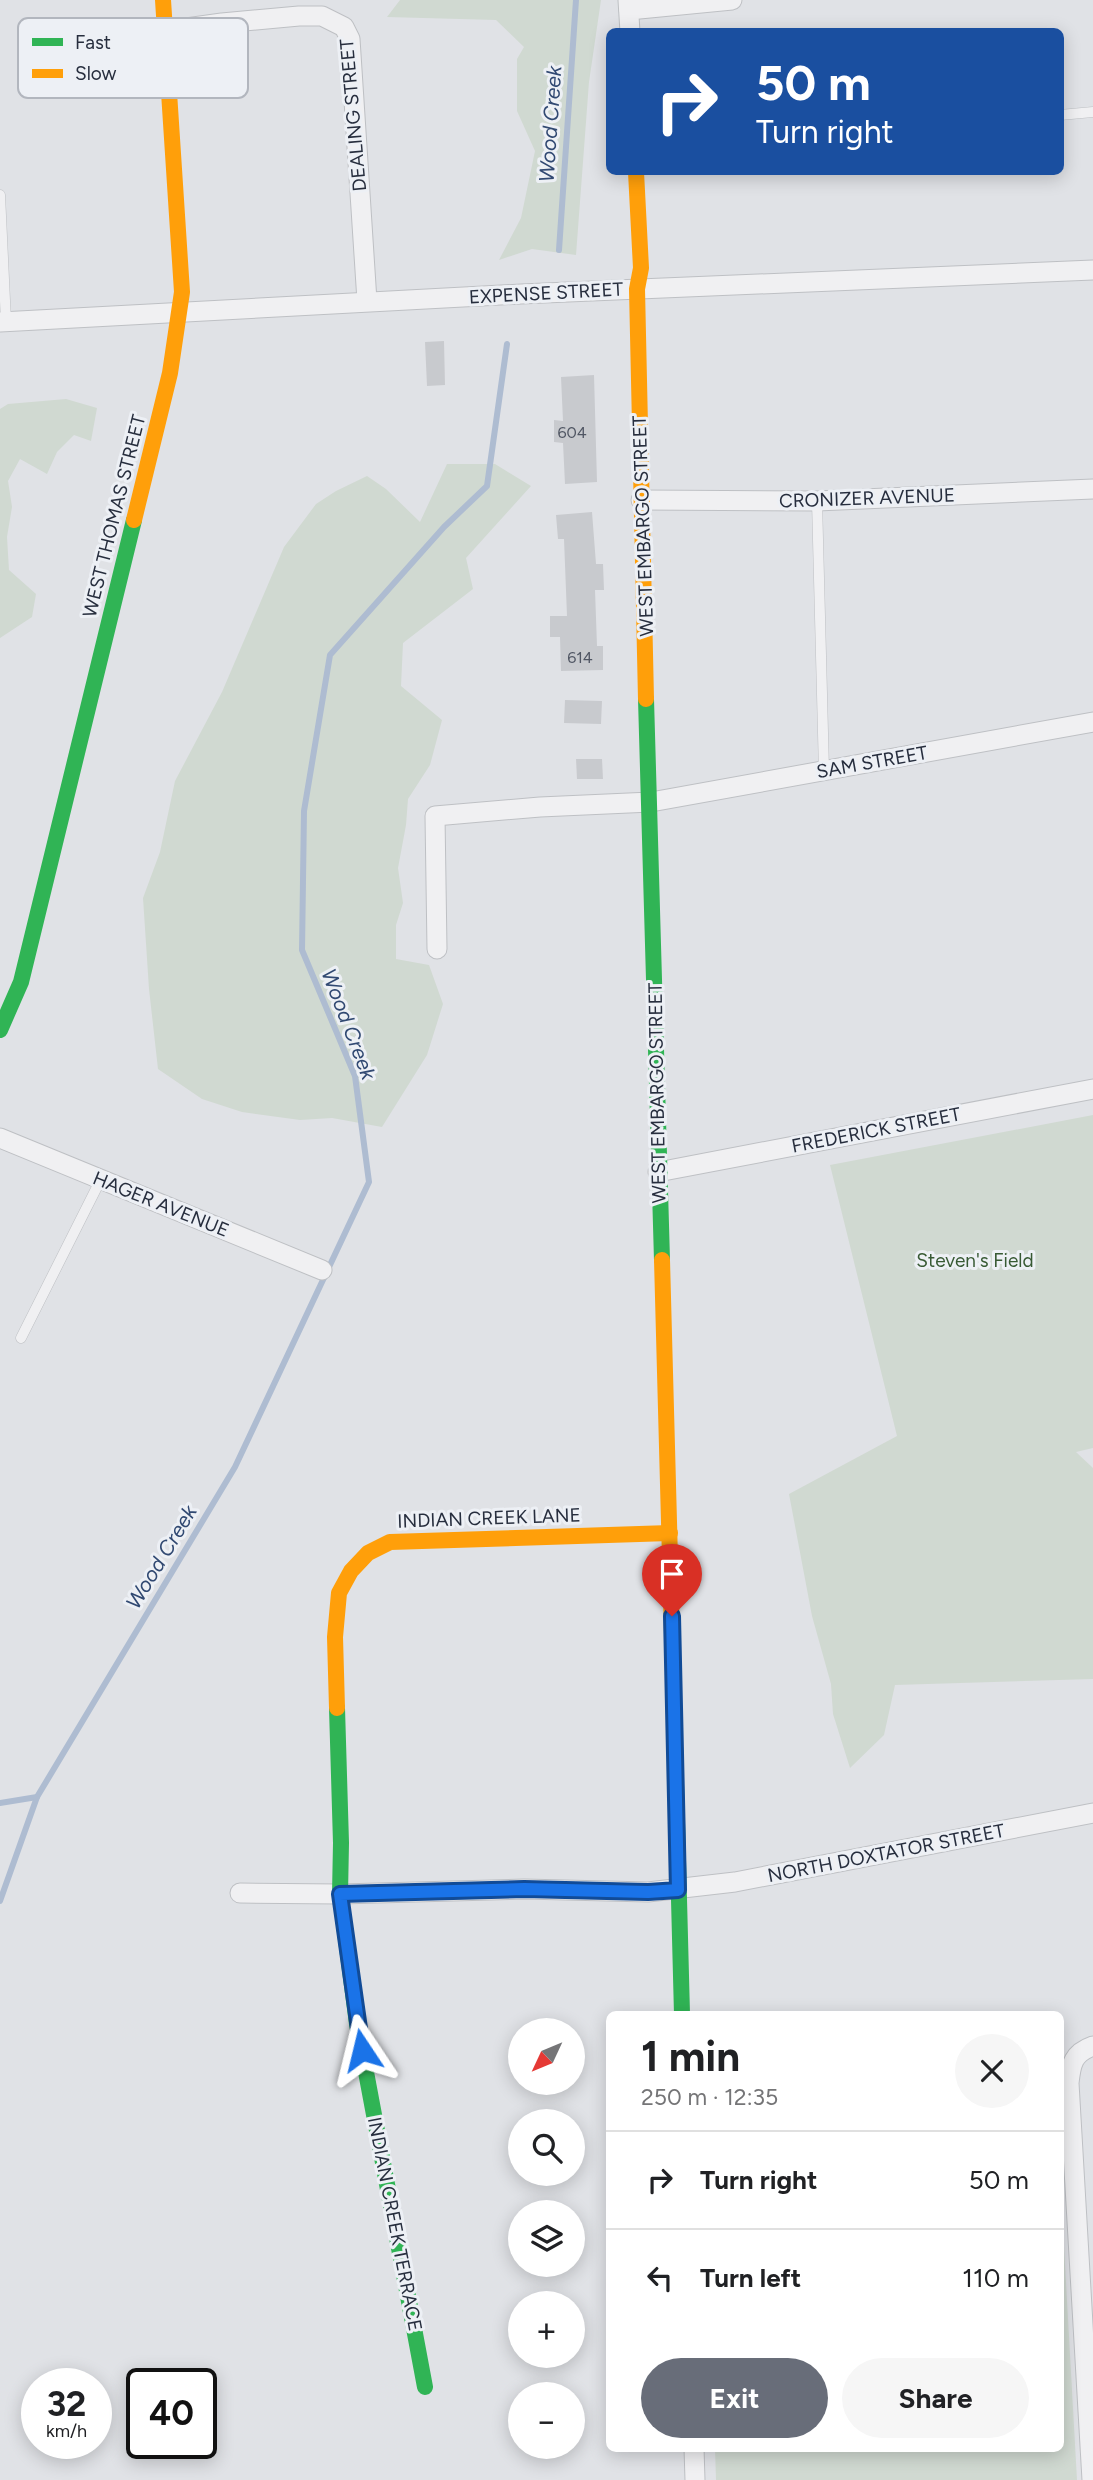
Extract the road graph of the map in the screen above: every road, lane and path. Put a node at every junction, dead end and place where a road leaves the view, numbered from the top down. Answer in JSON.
{"nodes":[{"id":1,"x":163,"y":0,"type":"edge"},
{"id":2,"x":732,"y":0,"type":"edge"},
{"id":3,"x":629,"y":5,"type":"edge"},
{"id":4,"x":164,"y":18,"type":"edge"},
{"id":5,"x":248,"y":21,"type":"edge"},
{"id":6,"x":630,"y":28,"type":"edge"},
{"id":7,"x":169,"y":98,"type":"edge"},
{"id":8,"x":1093,"y":112,"type":"edge"},
{"id":9,"x":1064,"y":115,"type":"edge"},
{"id":10,"x":636,"y":175,"type":"edge"},
{"id":11,"x":0,"y":195,"type":"edge"},
{"id":12,"x":1093,"y":270,"type":"edge"},
{"id":13,"x":636,"y":289,"type":"junction"},
{"id":14,"x":367,"y":301,"type":"junction"},
{"id":15,"x":181,"y":311,"type":"junction"},
{"id":16,"x":3,"y":322,"type":"edge"},
{"id":17,"x":1093,"y":489,"type":"edge"},
{"id":18,"x":641,"y":500,"type":"junction"},
{"id":19,"x":817,"y":501,"type":"junction"},
{"id":20,"x":1093,"y":722,"type":"edge"},
{"id":21,"x":824,"y":771,"type":"junction"},
{"id":22,"x":651,"y":802,"type":"junction"},
{"id":23,"x":437,"y":949,"type":"dead end"},
{"id":24,"x":0,"y":1030,"type":"edge"},
{"id":25,"x":1093,"y":1089,"type":"edge"},
{"id":26,"x":0,"y":1138,"type":"edge"},
{"id":27,"x":658,"y":1172,"type":"junction"},
{"id":28,"x":101,"y":1180,"type":"junction"},
{"id":29,"x":322,"y":1270,"type":"dead end"},
{"id":30,"x":21,"y":1338,"type":"dead end"},
{"id":31,"x":670,"y":1533,"type":"junction"},
{"id":32,"x":1093,"y":1813,"type":"edge"},
{"id":33,"x":678,"y":1890,"type":"junction"},
{"id":34,"x":240,"y":1893,"type":"dead end"},
{"id":35,"x":340,"y":1894,"type":"junction"},
{"id":36,"x":682,"y":2011,"type":"edge"},
{"id":37,"x":1093,"y":2046,"type":"edge"},
{"id":38,"x":425,"y":2387,"type":"dead end"},
{"id":39,"x":694,"y":2452,"type":"edge"},
{"id":40,"x":695,"y":2480,"type":"edge"},
{"id":41,"x":1092,"y":2480,"type":"edge"}],
"edges":[{"from":1,"to":4,"type":"street","name":"WEST THOMAS STREET"},
{"from":2,"to":3,"type":"street"},
{"from":3,"to":6,"type":"street"},
{"from":5,"to":14,"type":"street","name":"DEALING STREET"},
{"from":7,"to":15,"type":"street","name":"WEST THOMAS STREET"},
{"from":8,"to":9,"type":"lane"},
{"from":10,"to":13,"type":"street","name":"WEST EMBARGO STREET"},
{"from":11,"to":16,"type":"lane"},
{"from":12,"to":13,"type":"street","name":"EXPENSE STREET"},
{"from":13,"to":14,"type":"street","name":"EXPENSE STREET"},
{"from":13,"to":18,"type":"street","name":"WEST EMBARGO STREET"},
{"from":14,"to":15,"type":"street","name":"EXPENSE STREET"},
{"from":15,"to":16,"type":"street","name":"EXPENSE STREET"},
{"from":15,"to":24,"type":"street","name":"WEST THOMAS STREET"},
{"from":17,"to":19,"type":"street","name":"CRONIZER AVENUE"},
{"from":18,"to":19,"type":"street","name":"CRONIZER AVENUE"},
{"from":18,"to":22,"type":"street","name":"WEST EMBARGO STREET"},
{"from":19,"to":21,"type":"lane"},
{"from":20,"to":21,"type":"street","name":"SAM STREET"},
{"from":21,"to":22,"type":"street","name":"SAM STREET"},
{"from":22,"to":23,"type":"street","name":"SAM STREET"},
{"from":22,"to":27,"type":"street","name":"WEST EMBARGO STREET"},
{"from":25,"to":27,"type":"street","name":"FREDERICK STREET"},
{"from":26,"to":28,"type":"street","name":"HAGER AVENUE"},
{"from":27,"to":31,"type":"street","name":"WEST EMBARGO STREET"},
{"from":28,"to":29,"type":"street","name":"HAGER AVENUE"},
{"from":28,"to":30,"type":"lane"},
{"from":31,"to":33,"type":"street","name":"WEST EMBARGO STREET"},
{"from":31,"to":35,"type":"street","name":"INDIAN CREEK LANE"},
{"from":32,"to":33,"type":"street","name":"NORTH DOXTATOR STREET"},
{"from":33,"to":35,"type":"street"},
{"from":33,"to":36,"type":"street","name":"WEST EMBARGO STREET"},
{"from":34,"to":35,"type":"street"},
{"from":35,"to":38,"type":"street","name":"INDIAN CREEK TERRACE"},
{"from":37,"to":41,"type":"street"},
{"from":39,"to":40,"type":"street"}]}
